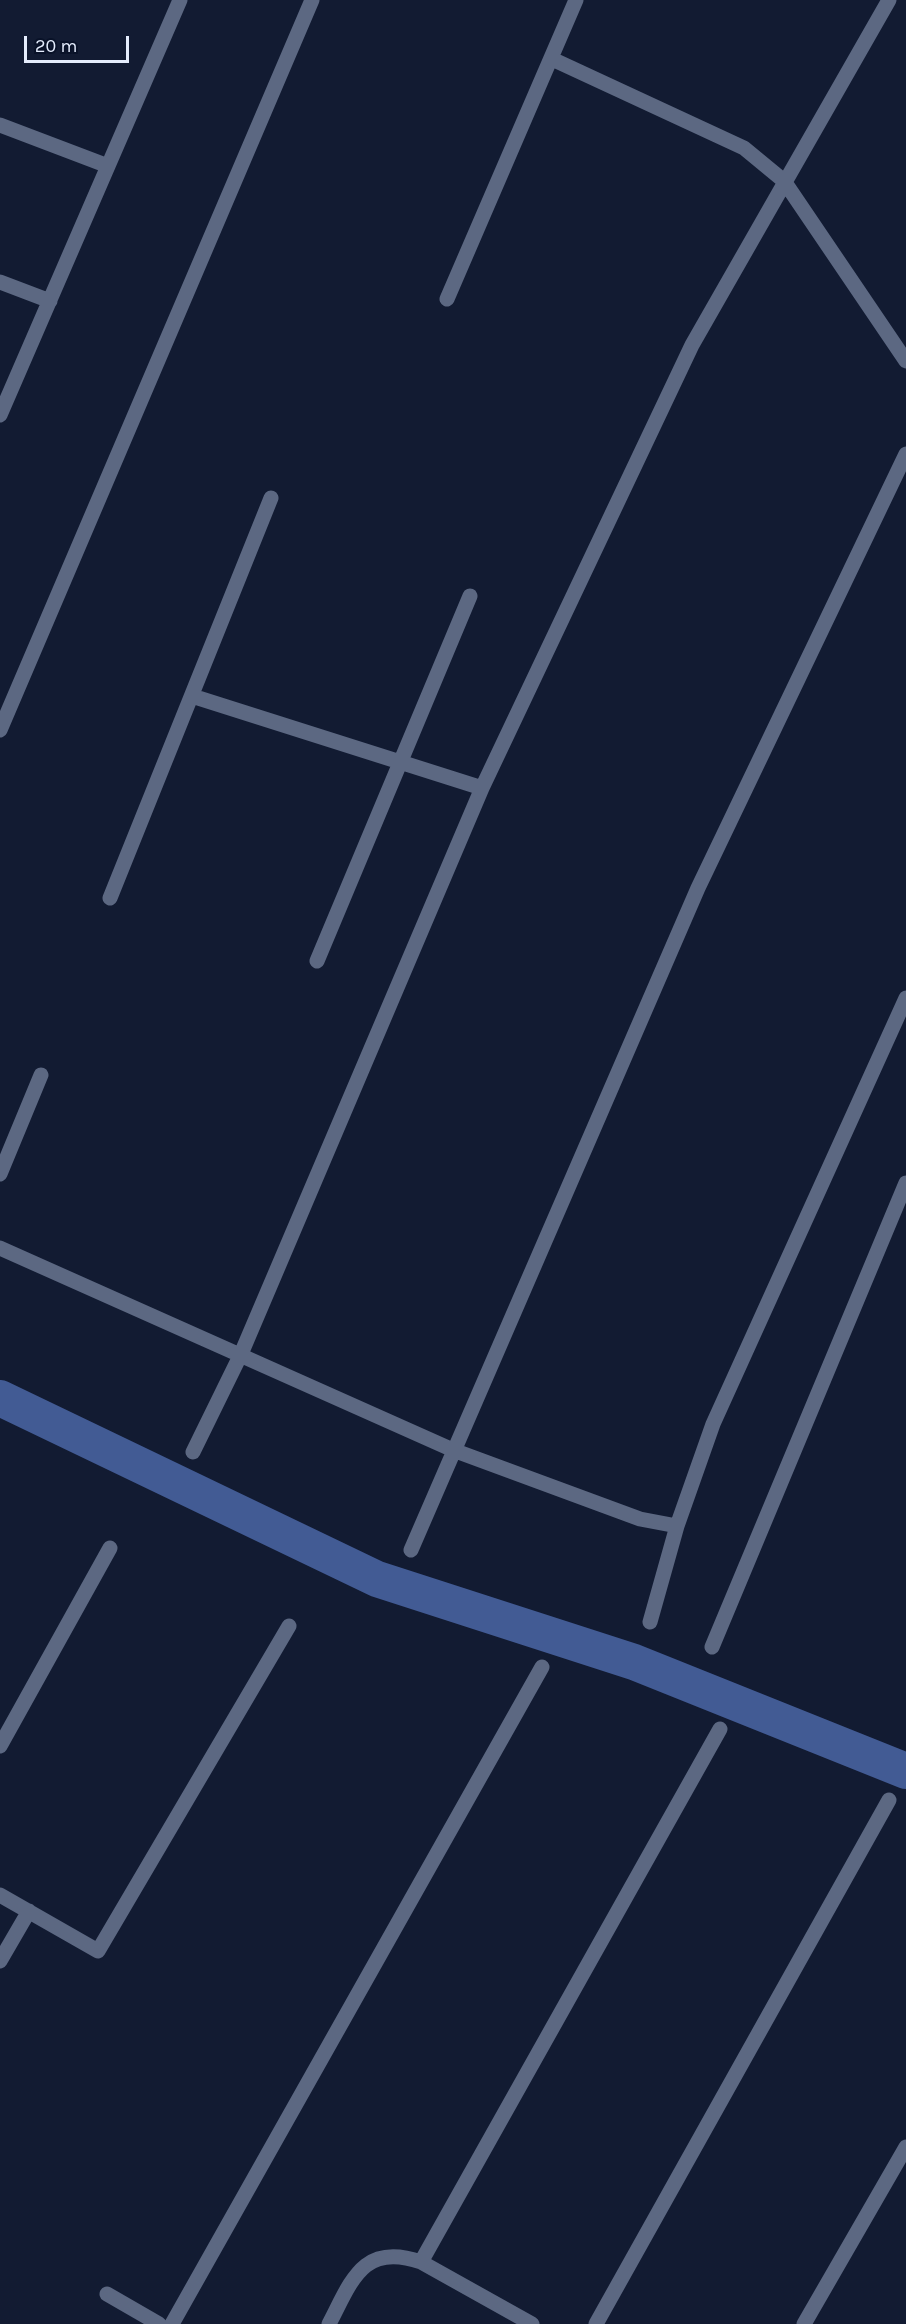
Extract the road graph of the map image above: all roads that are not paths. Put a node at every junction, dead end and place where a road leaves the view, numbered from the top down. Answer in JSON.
{"nodes":[{"id":1,"x":180,"y":0,"type":"edge"},
{"id":2,"x":312,"y":0,"type":"edge"},
{"id":3,"x":576,"y":0,"type":"edge"},
{"id":4,"x":889,"y":0,"type":"edge"},
{"id":5,"x":552,"y":59,"type":"junction"},
{"id":6,"x":0,"y":125,"type":"edge"},
{"id":7,"x":108,"y":166,"type":"junction"},
{"id":8,"x":784,"y":180,"type":"junction"},
{"id":9,"x":0,"y":282,"type":"edge"},
{"id":10,"x":447,"y":299,"type":"dead end"},
{"id":11,"x":50,"y":301,"type":"junction"},
{"id":12,"x":904,"y":351,"type":"edge"},
{"id":13,"x":0,"y":415,"type":"edge"},
{"id":14,"x":906,"y":454,"type":"edge"},
{"id":15,"x":271,"y":498,"type":"dead end"},
{"id":16,"x":470,"y":596,"type":"dead end"},
{"id":17,"x":192,"y":696,"type":"junction"},
{"id":18,"x":0,"y":730,"type":"edge"},
{"id":19,"x":400,"y":760,"type":"junction"},
{"id":20,"x":482,"y":788,"type":"junction"},
{"id":21,"x":110,"y":898,"type":"dead end"},
{"id":22,"x":316,"y":962,"type":"dead end"},
{"id":23,"x":906,"y":998,"type":"edge"},
{"id":24,"x":41,"y":1075,"type":"dead end"},
{"id":25,"x":0,"y":1174,"type":"edge"},
{"id":26,"x":906,"y":1183,"type":"edge"},
{"id":27,"x":0,"y":1248,"type":"edge"},
{"id":28,"x":241,"y":1354,"type":"junction"},
{"id":29,"x":453,"y":1450,"type":"junction"},
{"id":30,"x":193,"y":1452,"type":"dead end"},
{"id":31,"x":677,"y":1527,"type":"junction"},
{"id":32,"x":110,"y":1548,"type":"dead end"},
{"id":33,"x":411,"y":1550,"type":"dead end"},
{"id":34,"x":651,"y":1622,"type":"dead end"},
{"id":35,"x":289,"y":1626,"type":"dead end"},
{"id":36,"x":712,"y":1647,"type":"dead end"},
{"id":37,"x":542,"y":1667,"type":"dead end"},
{"id":38,"x":720,"y":1729,"type":"dead end"},
{"id":39,"x":0,"y":1746,"type":"edge"},
{"id":40,"x":890,"y":1800,"type":"dead end"},
{"id":41,"x":0,"y":1895,"type":"edge"},
{"id":42,"x":28,"y":1911,"type":"junction"},
{"id":43,"x":0,"y":1961,"type":"edge"},
{"id":44,"x":906,"y":2146,"type":"edge"},
{"id":45,"x":421,"y":2262,"type":"junction"},
{"id":46,"x":107,"y":2294,"type":"dead end"},
{"id":47,"x":159,"y":2324,"type":"edge"},
{"id":48,"x":172,"y":2324,"type":"edge"},
{"id":49,"x":329,"y":2324,"type":"edge"},
{"id":50,"x":532,"y":2324,"type":"edge"},
{"id":51,"x":596,"y":2324,"type":"edge"},
{"id":52,"x":804,"y":2324,"type":"edge"}],
"edges":[{"from":1,"to":7,"type":"street"},
{"from":2,"to":18,"type":"street"},
{"from":3,"to":5,"type":"street"},
{"from":4,"to":8,"type":"street"},
{"from":5,"to":8,"type":"street"},
{"from":5,"to":10,"type":"street"},
{"from":6,"to":7,"type":"street"},
{"from":7,"to":11,"type":"street"},
{"from":8,"to":12,"type":"street"},
{"from":8,"to":20,"type":"street"},
{"from":9,"to":11,"type":"street"},
{"from":11,"to":13,"type":"street"},
{"from":14,"to":29,"type":"street"},
{"from":15,"to":17,"type":"street"},
{"from":16,"to":19,"type":"street"},
{"from":17,"to":19,"type":"street"},
{"from":17,"to":21,"type":"street"},
{"from":19,"to":20,"type":"street"},
{"from":19,"to":22,"type":"street"},
{"from":20,"to":28,"type":"street"},
{"from":23,"to":31,"type":"street"},
{"from":24,"to":25,"type":"street"},
{"from":26,"to":36,"type":"street"},
{"from":27,"to":28,"type":"street"},
{"from":28,"to":29,"type":"street"},
{"from":28,"to":30,"type":"street"},
{"from":29,"to":31,"type":"street"},
{"from":29,"to":33,"type":"street"},
{"from":31,"to":34,"type":"street"},
{"from":32,"to":39,"type":"street"},
{"from":35,"to":42,"type":"street"},
{"from":37,"to":48,"type":"street"},
{"from":38,"to":45,"type":"street"},
{"from":40,"to":51,"type":"street"},
{"from":41,"to":42,"type":"street"},
{"from":42,"to":43,"type":"street"},
{"from":44,"to":52,"type":"street"},
{"from":45,"to":49,"type":"street"},
{"from":45,"to":50,"type":"street"},
{"from":46,"to":47,"type":"street"}]}
